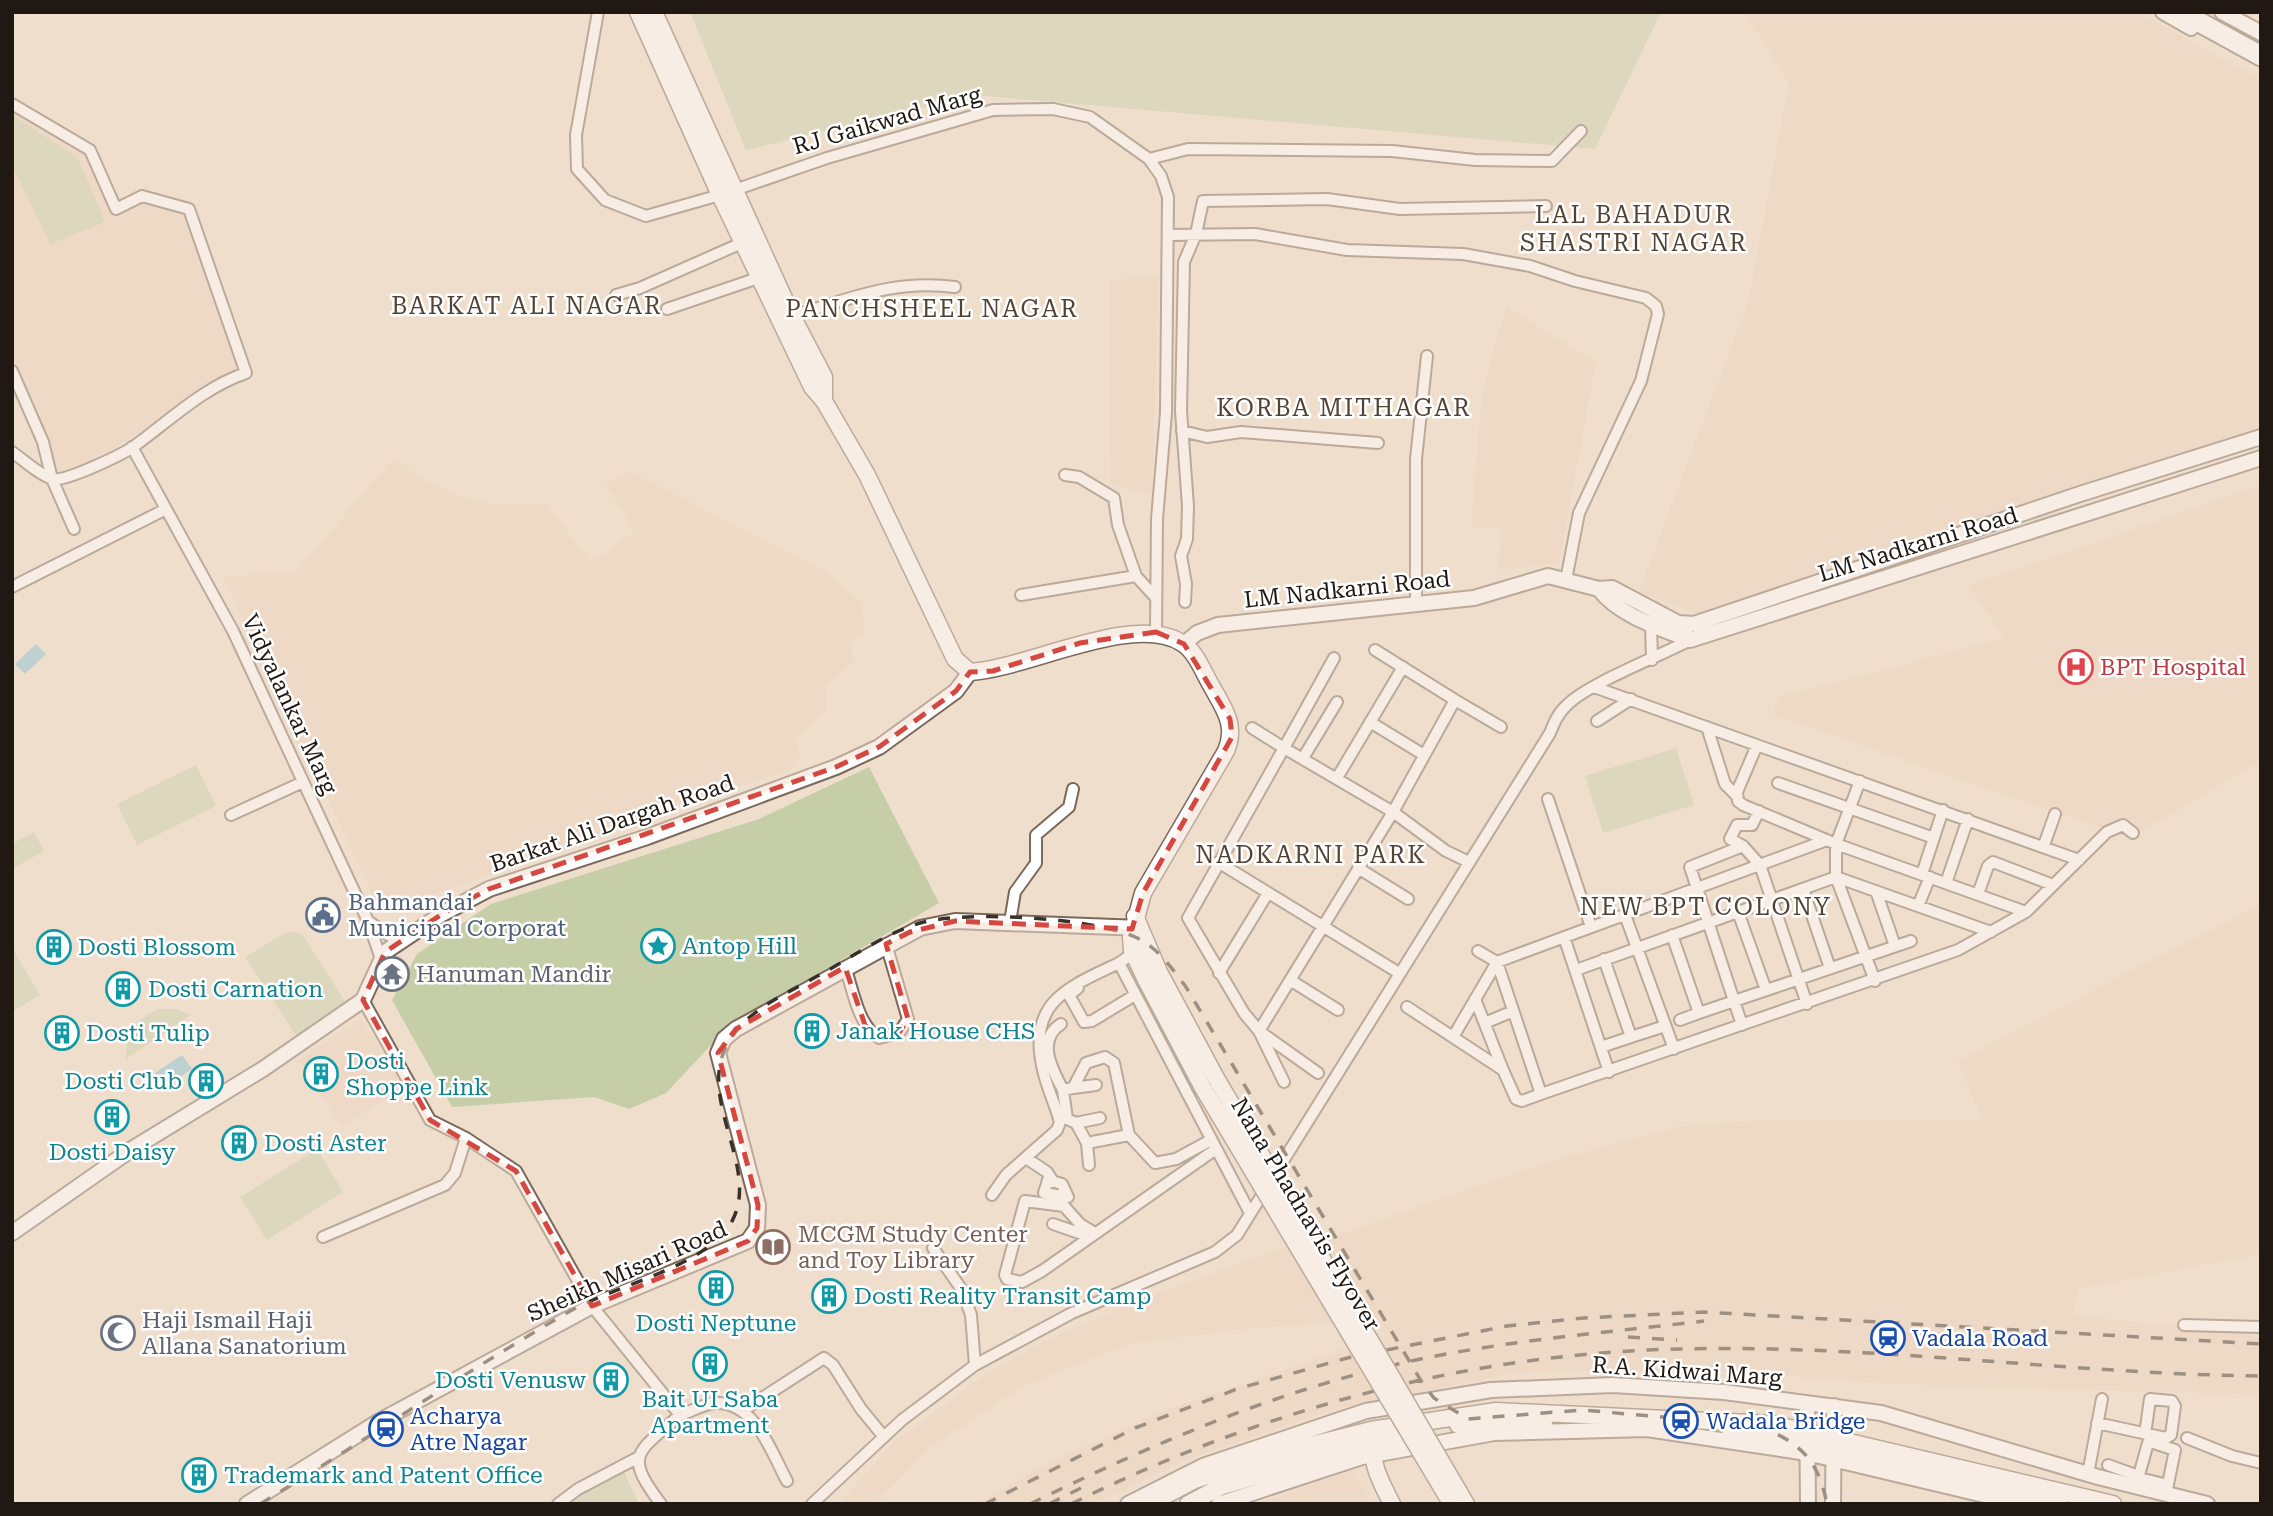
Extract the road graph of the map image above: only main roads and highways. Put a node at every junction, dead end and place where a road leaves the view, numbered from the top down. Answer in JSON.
{"nodes":[{"id":1,"x":638,"y":12,"type":"edge"},
{"id":2,"x":654,"y":12,"type":"edge"},
{"id":3,"x":2181,"y":12,"type":"edge"},
{"id":4,"x":2207,"y":12,"type":"edge"},
{"id":5,"x":2261,"y":41,"type":"edge"},
{"id":6,"x":2261,"y":56,"type":"edge"},
{"id":7,"x":727,"y":192,"type":"junction"},
{"id":8,"x":824,"y":401,"type":"junction"},
{"id":9,"x":1136,"y":924,"type":"junction"},
{"id":10,"x":1152,"y":975,"type":"junction"},
{"id":11,"x":1371,"y":1443,"type":"junction"},
{"id":12,"x":1832,"y":1448,"type":"junction"},
{"id":13,"x":1456,"y":1499,"type":"edge"},
{"id":14,"x":1149,"y":1504,"type":"edge"},
{"id":15,"x":1188,"y":1504,"type":"edge"},
{"id":16,"x":1392,"y":1504,"type":"edge"},
{"id":17,"x":2059,"y":1504,"type":"edge"},
{"id":18,"x":2113,"y":1504,"type":"edge"}],
"edges":[{"from":1,"to":7,"type":"main road"},
{"from":2,"to":7,"type":"main road"},
{"from":3,"to":6,"type":"highway"},
{"from":4,"to":5,"type":"highway"},
{"from":7,"to":8,"type":"main road"},
{"from":7,"to":8,"type":"main road"},
{"from":8,"to":9,"type":"main road"},
{"from":9,"to":10,"type":"main road","name":"Nana Phadnavis Flyover"},
{"from":9,"to":10,"type":"main road","name":"Nana Phadnavis Flyover"},
{"from":10,"to":13,"type":"main road","name":"Nana Phadnavis Flyover","bridge":true},
{"from":11,"to":12,"type":"main road"},
{"from":11,"to":14,"type":"main road"},
{"from":11,"to":15,"type":"main road"},
{"from":11,"to":16,"type":"main road"},
{"from":12,"to":17,"type":"main road"},
{"from":12,"to":18,"type":"main road"}]}
